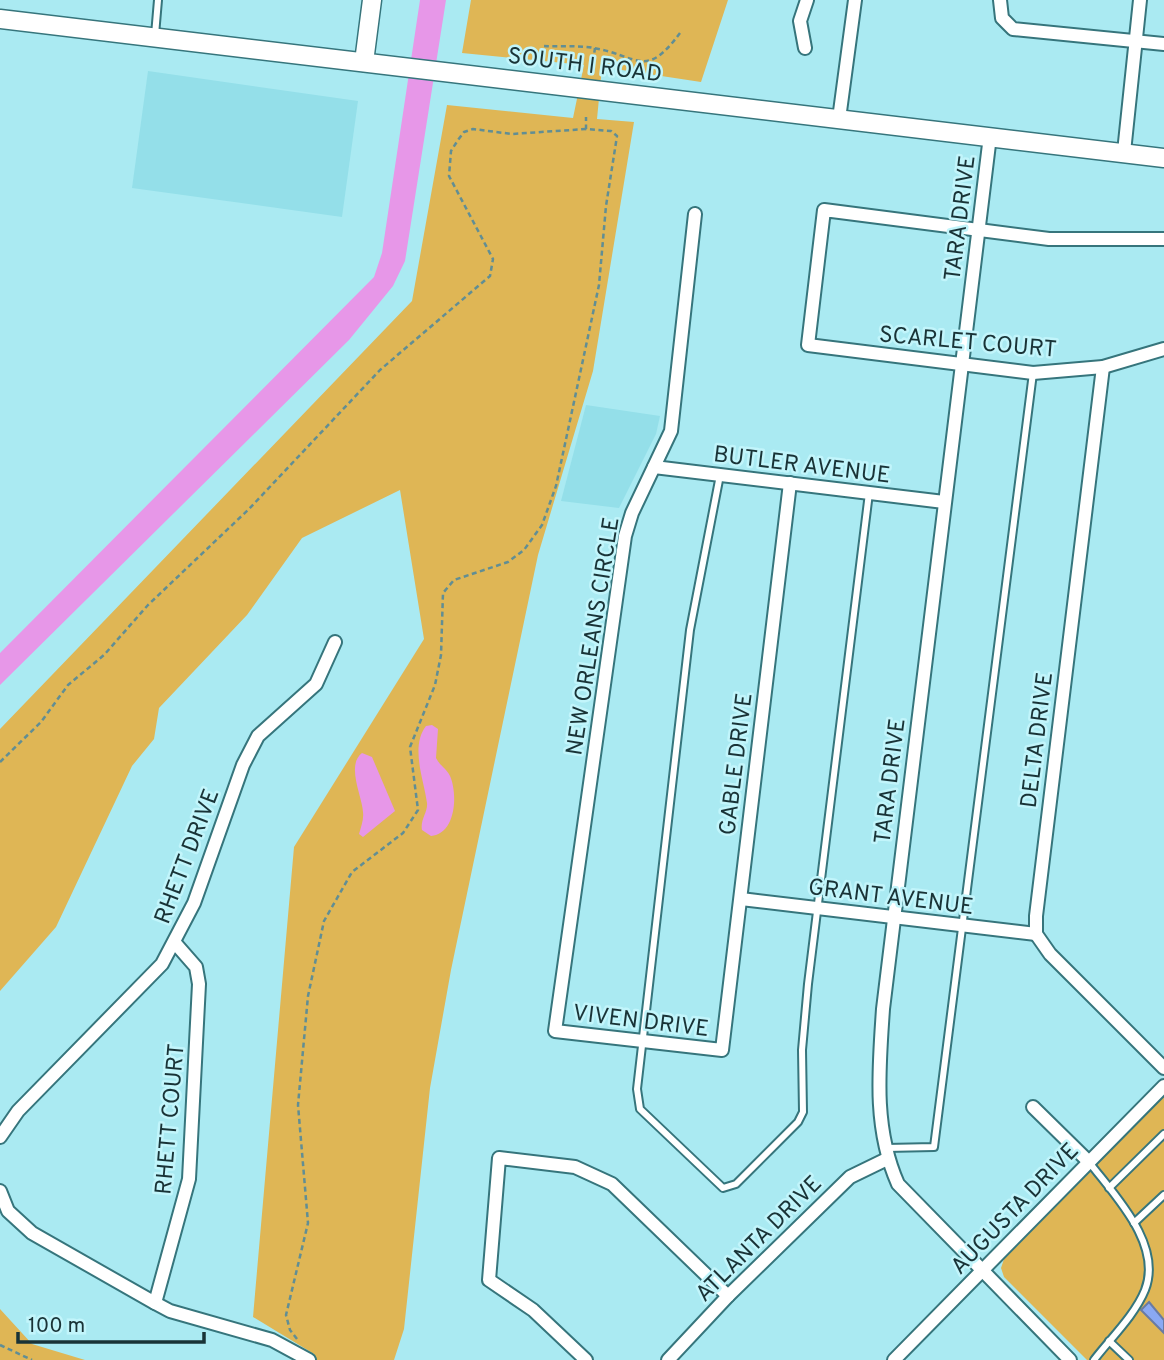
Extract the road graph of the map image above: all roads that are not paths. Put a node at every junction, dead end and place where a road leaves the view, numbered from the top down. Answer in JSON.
{"nodes":[{"id":1,"x":158,"y":0,"type":"edge"},
{"id":2,"x":372,"y":0,"type":"edge"},
{"id":3,"x":807,"y":0,"type":"edge"},
{"id":4,"x":855,"y":0,"type":"edge"},
{"id":5,"x":1000,"y":0,"type":"edge"},
{"id":6,"x":1140,"y":0,"type":"edge"},
{"id":7,"x":0,"y":19,"type":"edge"},
{"id":8,"x":155,"y":37,"type":"junction"},
{"id":9,"x":1135,"y":40,"type":"junction"},
{"id":10,"x":1164,"y":44,"type":"edge"},
{"id":11,"x":805,"y":48,"type":"dead end"},
{"id":12,"x":364,"y":62,"type":"junction"},
{"id":13,"x":839,"y":119,"type":"junction"},
{"id":14,"x":990,"y":136,"type":"junction"},
{"id":15,"x":1124,"y":152,"type":"junction"},
{"id":16,"x":1164,"y":158,"type":"edge"},
{"id":17,"x":695,"y":214,"type":"dead end"},
{"id":18,"x":978,"y":231,"type":"junction"},
{"id":19,"x":1164,"y":239,"type":"edge"},
{"id":20,"x":1164,"y":349,"type":"edge"},
{"id":21,"x":961,"y":364,"type":"junction"},
{"id":22,"x":1103,"y":367,"type":"junction"},
{"id":23,"x":1033,"y":373,"type":"junction"},
{"id":24,"x":654,"y":467,"type":"junction"},
{"id":25,"x":720,"y":475,"type":"junction"},
{"id":26,"x":790,"y":483,"type":"junction"},
{"id":27,"x":869,"y":493,"type":"junction"},
{"id":28,"x":944,"y":502,"type":"junction"},
{"id":29,"x":335,"y":642,"type":"dead end"},
{"id":30,"x":741,"y":899,"type":"junction"},
{"id":31,"x":819,"y":909,"type":"junction"},
{"id":32,"x":894,"y":917,"type":"junction"},
{"id":33,"x":962,"y":925,"type":"junction"},
{"id":34,"x":1036,"y":934,"type":"junction"},
{"id":35,"x":175,"y":943,"type":"junction"},
{"id":36,"x":555,"y":1031,"type":"joint"},
{"id":37,"x":643,"y":1041,"type":"junction"},
{"id":38,"x":722,"y":1050,"type":"joint"},
{"id":39,"x":1164,"y":1068,"type":"edge"},
{"id":40,"x":1164,"y":1087,"type":"edge"},
{"id":41,"x":1033,"y":1107,"type":"dead end"},
{"id":42,"x":1164,"y":1134,"type":"edge"},
{"id":43,"x":0,"y":1137,"type":"edge"},
{"id":44,"x":886,"y":1154,"type":"junction"},
{"id":45,"x":1088,"y":1162,"type":"junction"},
{"id":46,"x":1109,"y":1188,"type":"junction"},
{"id":47,"x":0,"y":1191,"type":"edge"},
{"id":48,"x":1164,"y":1195,"type":"edge"},
{"id":49,"x":1134,"y":1223,"type":"junction"},
{"id":50,"x":983,"y":1270,"type":"junction"},
{"id":51,"x":728,"y":1296,"type":"junction"},
{"id":52,"x":155,"y":1303,"type":"junction"},
{"id":53,"x":1109,"y":1341,"type":"junction"},
{"id":54,"x":309,"y":1360,"type":"edge"},
{"id":55,"x":586,"y":1360,"type":"edge"},
{"id":56,"x":668,"y":1360,"type":"edge"},
{"id":57,"x":894,"y":1360,"type":"edge"},
{"id":58,"x":1070,"y":1360,"type":"edge"},
{"id":59,"x":1094,"y":1360,"type":"edge"},
{"id":60,"x":1129,"y":1360,"type":"edge"}],
"edges":[{"from":1,"to":8,"type":"lane"},
{"from":2,"to":12,"type":"main road"},
{"from":3,"to":11,"type":"street"},
{"from":4,"to":13,"type":"street"},
{"from":5,"to":9,"type":"street"},
{"from":6,"to":9,"type":"street"},
{"from":7,"to":8,"type":"main road","name":"SOUTH I ROAD"},
{"from":8,"to":12,"type":"main road","name":"SOUTH I ROAD"},
{"from":9,"to":10,"type":"street"},
{"from":9,"to":15,"type":"street"},
{"from":12,"to":13,"type":"main road","name":"SOUTH I ROAD"},
{"from":13,"to":14,"type":"main road","name":"SOUTH I ROAD"},
{"from":14,"to":15,"type":"main road","name":"SOUTH I ROAD"},
{"from":14,"to":18,"type":"street","name":"TARA DRIVE"},
{"from":15,"to":16,"type":"main road","name":"SOUTH I ROAD"},
{"from":17,"to":24,"type":"street","name":"NEW ORLEANS CIRCLE"},
{"from":18,"to":19,"type":"street"},
{"from":18,"to":21,"type":"street","name":"TARA DRIVE"},
{"from":18,"to":21,"type":"street","name":"SCARLET COURT"},
{"from":20,"to":22,"type":"street","name":"SCARLET COURT"},
{"from":21,"to":23,"type":"street","name":"SCARLET COURT"},
{"from":21,"to":28,"type":"street","name":"TARA DRIVE"},
{"from":22,"to":23,"type":"street","name":"SCARLET COURT"},
{"from":22,"to":34,"type":"street","name":"DELTA DRIVE"},
{"from":23,"to":33,"type":"lane"},
{"from":24,"to":25,"type":"street","name":"BUTLER AVENUE"},
{"from":24,"to":36,"type":"street","name":"NEW ORLEANS CIRCLE"},
{"from":25,"to":26,"type":"street","name":"BUTLER AVENUE"},
{"from":25,"to":37,"type":"lane"},
{"from":26,"to":27,"type":"street","name":"BUTLER AVENUE"},
{"from":26,"to":30,"type":"street","name":"GABLE DRIVE"},
{"from":27,"to":28,"type":"street","name":"BUTLER AVENUE"},
{"from":27,"to":31,"type":"lane"},
{"from":28,"to":32,"type":"street","name":"TARA DRIVE"},
{"from":29,"to":35,"type":"street","name":"RHETT DRIVE"},
{"from":30,"to":31,"type":"street","name":"GRANT AVENUE"},
{"from":30,"to":38,"type":"street","name":"GABLE DRIVE"},
{"from":31,"to":32,"type":"street","name":"GRANT AVENUE"},
{"from":31,"to":37,"type":"lane"},
{"from":32,"to":33,"type":"street","name":"GRANT AVENUE"},
{"from":32,"to":44,"type":"street","name":"TARA DRIVE"},
{"from":33,"to":34,"type":"street","name":"GRANT AVENUE"},
{"from":33,"to":44,"type":"lane"},
{"from":34,"to":39,"type":"street"},
{"from":35,"to":43,"type":"street","name":"RHETT DRIVE"},
{"from":35,"to":52,"type":"street","name":"RHETT COURT"},
{"from":36,"to":37,"type":"street","name":"VIVEN DRIVE"},
{"from":37,"to":38,"type":"street","name":"VIVEN DRIVE"},
{"from":40,"to":45,"type":"street","name":"AUGUSTA DRIVE"},
{"from":41,"to":45,"type":"street"},
{"from":42,"to":46,"type":"lane"},
{"from":44,"to":50,"type":"street","name":"TARA DRIVE"},
{"from":44,"to":51,"type":"street","name":"ATLANTA DRIVE"},
{"from":45,"to":46,"type":"lane"},
{"from":45,"to":50,"type":"street","name":"AUGUSTA DRIVE"},
{"from":46,"to":49,"type":"lane"},
{"from":47,"to":52,"type":"street"},
{"from":48,"to":49,"type":"lane"},
{"from":49,"to":53,"type":"lane"},
{"from":50,"to":57,"type":"street","name":"AUGUSTA DRIVE"},
{"from":50,"to":58,"type":"street","name":"TARA DRIVE"},
{"from":51,"to":55,"type":"street"},
{"from":51,"to":56,"type":"street","name":"ATLANTA DRIVE"},
{"from":52,"to":54,"type":"street"},
{"from":53,"to":59,"type":"lane"},
{"from":53,"to":60,"type":"lane"}]}
